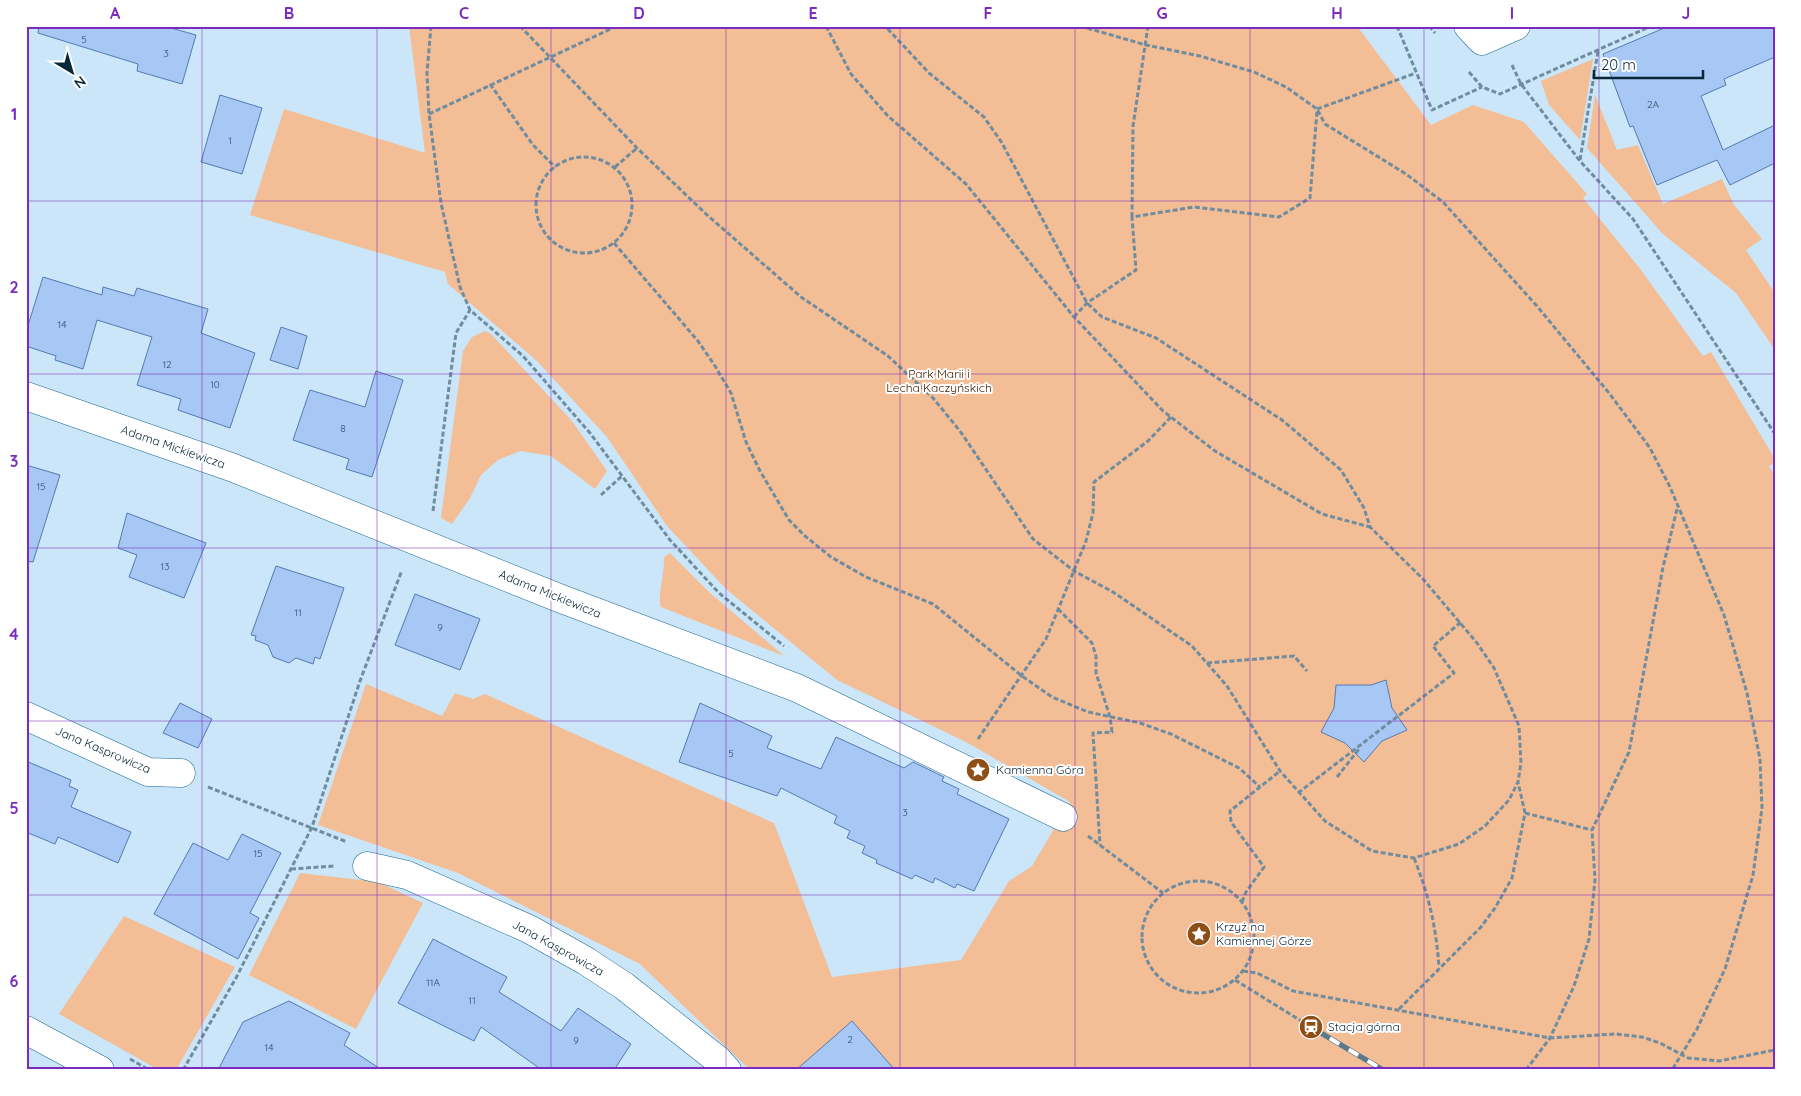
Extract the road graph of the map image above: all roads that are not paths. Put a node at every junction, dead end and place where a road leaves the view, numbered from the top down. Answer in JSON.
{"nodes":[{"id":1,"x":1516,"y":26,"type":"edge"},
{"id":2,"x":1475,"y":34,"type":"edge"},
{"id":3,"x":26,"y":396,"type":"edge"},
{"id":4,"x":26,"y":716,"type":"edge"},
{"id":5,"x":181,"y":773,"type":"dead end"},
{"id":6,"x":1063,"y":817,"type":"dead end"},
{"id":7,"x":367,"y":866,"type":"road end"},
{"id":8,"x":26,"y":1030,"type":"edge"},
{"id":9,"x":100,"y":1070,"type":"edge"},
{"id":10,"x":727,"y":1070,"type":"edge"}],
"edges":[{"from":1,"to":2,"type":"street"},
{"from":3,"to":6,"type":"street","name":"Adama Mickiewicza"},
{"from":4,"to":5,"type":"street","name":"Jana Kasprowicza"},
{"from":7,"to":10,"type":"street","name":"Jana Kasprowicza"},
{"from":8,"to":9,"type":"street"}]}
